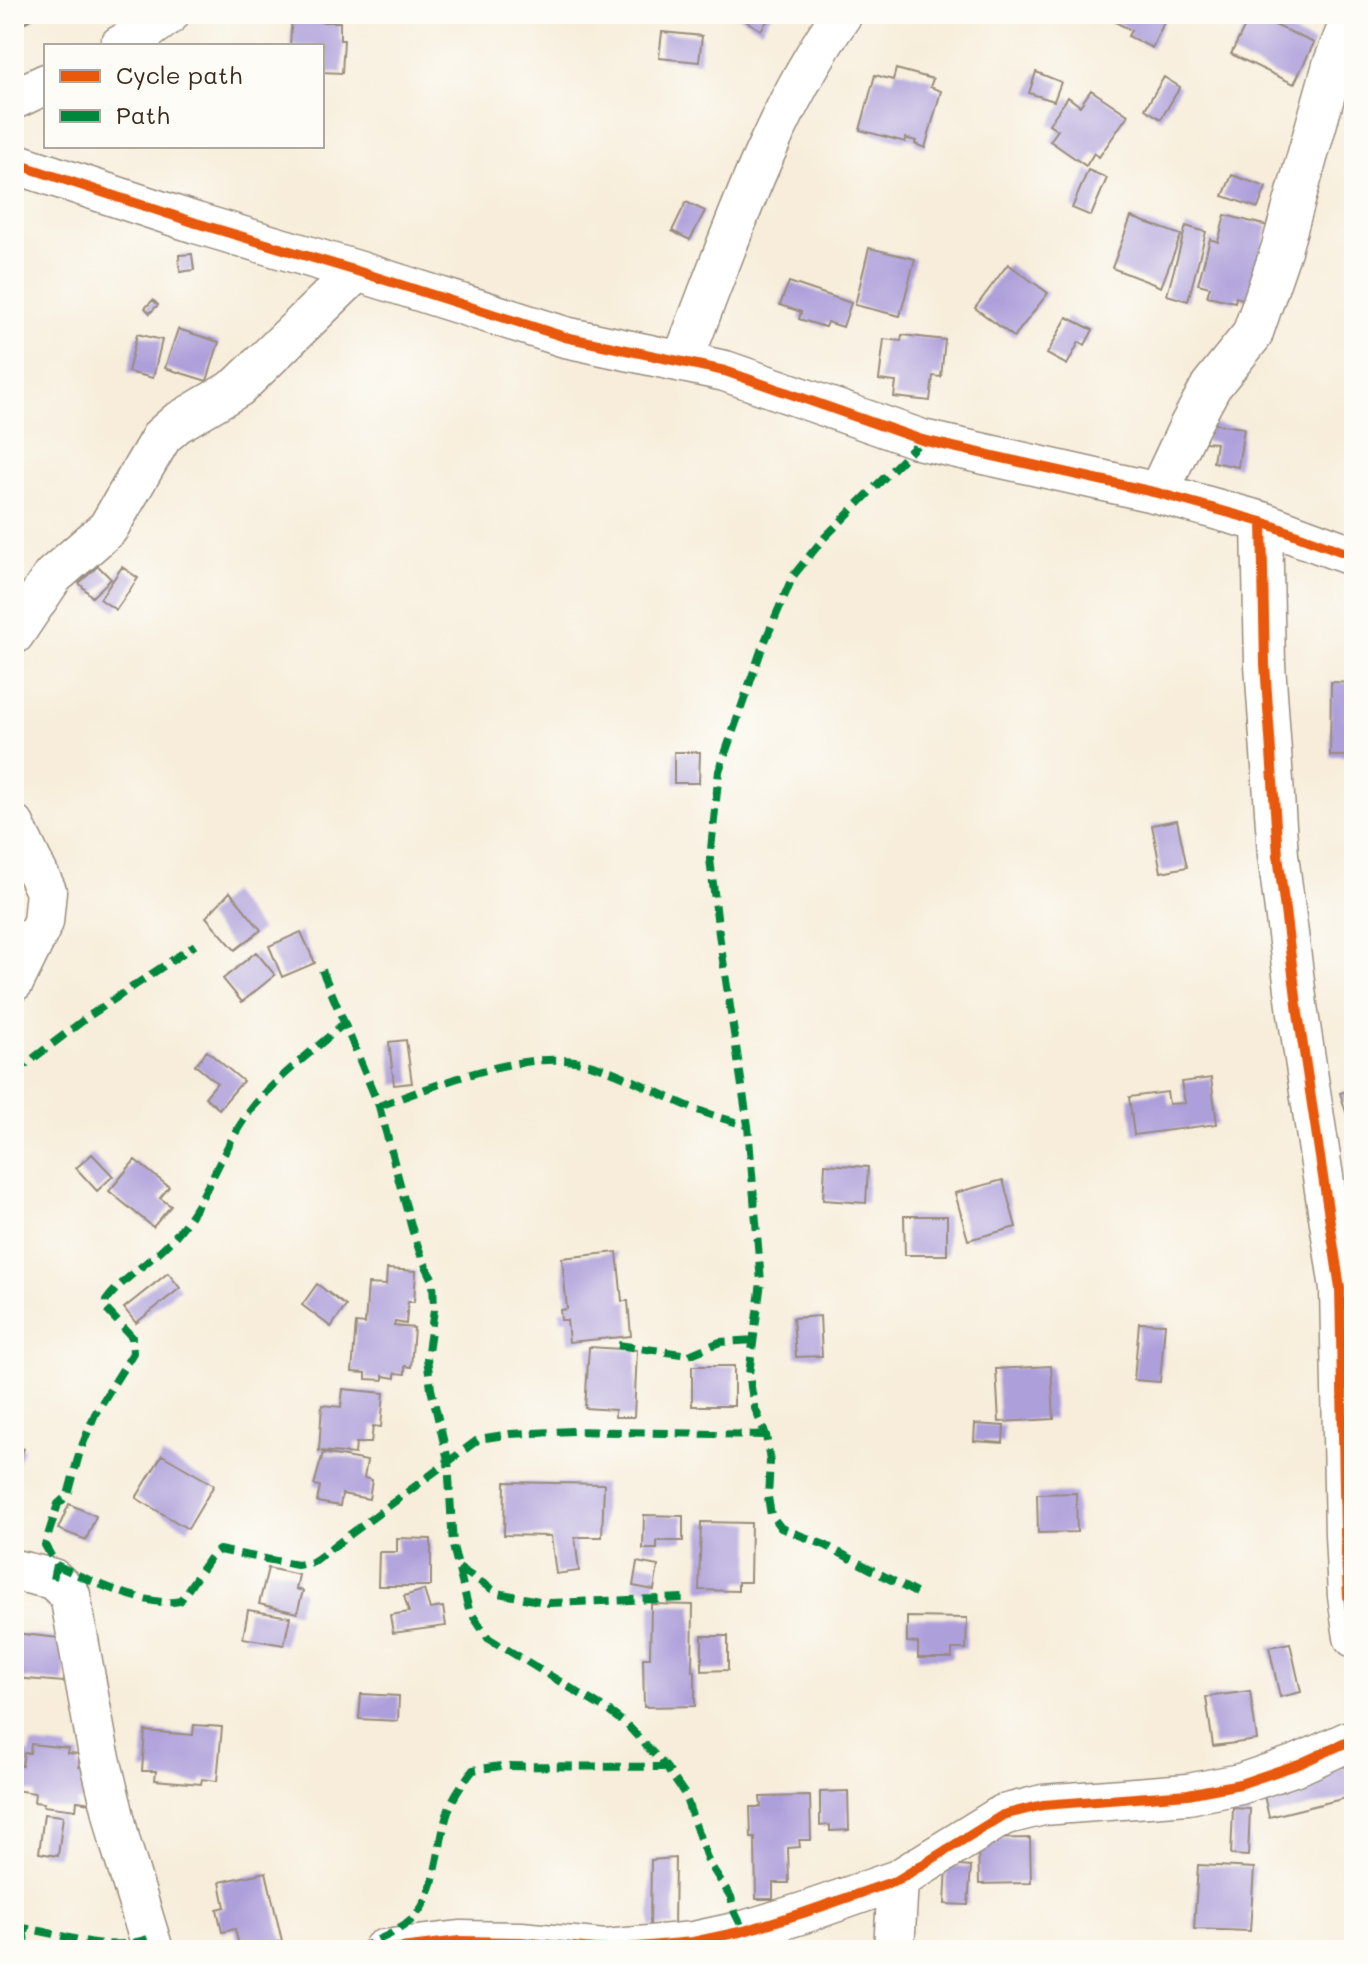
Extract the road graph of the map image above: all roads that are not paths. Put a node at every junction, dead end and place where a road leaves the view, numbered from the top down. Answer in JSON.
{"nodes":[{"id":1,"x":169,"y":14,"type":"edge"},
{"id":2,"x":842,"y":14,"type":"edge"},
{"id":3,"x":1353,"y":14,"type":"edge"},
{"id":4,"x":124,"y":44,"type":"edge"},
{"id":5,"x":44,"y":85,"type":"edge"},
{"id":6,"x":14,"y":99,"type":"edge"},
{"id":7,"x":15,"y":165,"type":"edge"},
{"id":8,"x":357,"y":271,"type":"junction"},
{"id":9,"x":682,"y":362,"type":"junction"},
{"id":10,"x":1158,"y":493,"type":"junction"},
{"id":11,"x":1262,"y":522,"type":"junction"},
{"id":12,"x":1354,"y":556,"type":"edge"},
{"id":13,"x":14,"y":634,"type":"edge"},
{"id":14,"x":14,"y":825,"type":"edge"},
{"id":15,"x":14,"y":981,"type":"edge"},
{"id":16,"x":14,"y":1570,"type":"edge"},
{"id":17,"x":1354,"y":1637,"type":"edge"},
{"id":18,"x":1354,"y":1739,"type":"edge"},
{"id":19,"x":898,"y":1880,"type":"junction"},
{"id":20,"x":693,"y":1946,"type":"edge"},
{"id":21,"x":153,"y":1950,"type":"edge"},
{"id":22,"x":383,"y":1950,"type":"edge"},
{"id":23,"x":894,"y":1950,"type":"edge"}],
"edges":[{"from":1,"to":4,"type":"street"},
{"from":2,"to":9,"type":"street"},
{"from":3,"to":10,"type":"street"},
{"from":5,"to":6,"type":"street"},
{"from":7,"to":8,"type":"street"},
{"from":8,"to":9,"type":"street"},
{"from":8,"to":13,"type":"street"},
{"from":9,"to":10,"type":"street"},
{"from":10,"to":11,"type":"street"},
{"from":11,"to":12,"type":"street"},
{"from":11,"to":17,"type":"street"},
{"from":14,"to":15,"type":"street"},
{"from":16,"to":21,"type":"street"},
{"from":18,"to":19,"type":"street"},
{"from":19,"to":20,"type":"street"},
{"from":19,"to":23,"type":"street"},
{"from":20,"to":22,"type":"street"}]}
